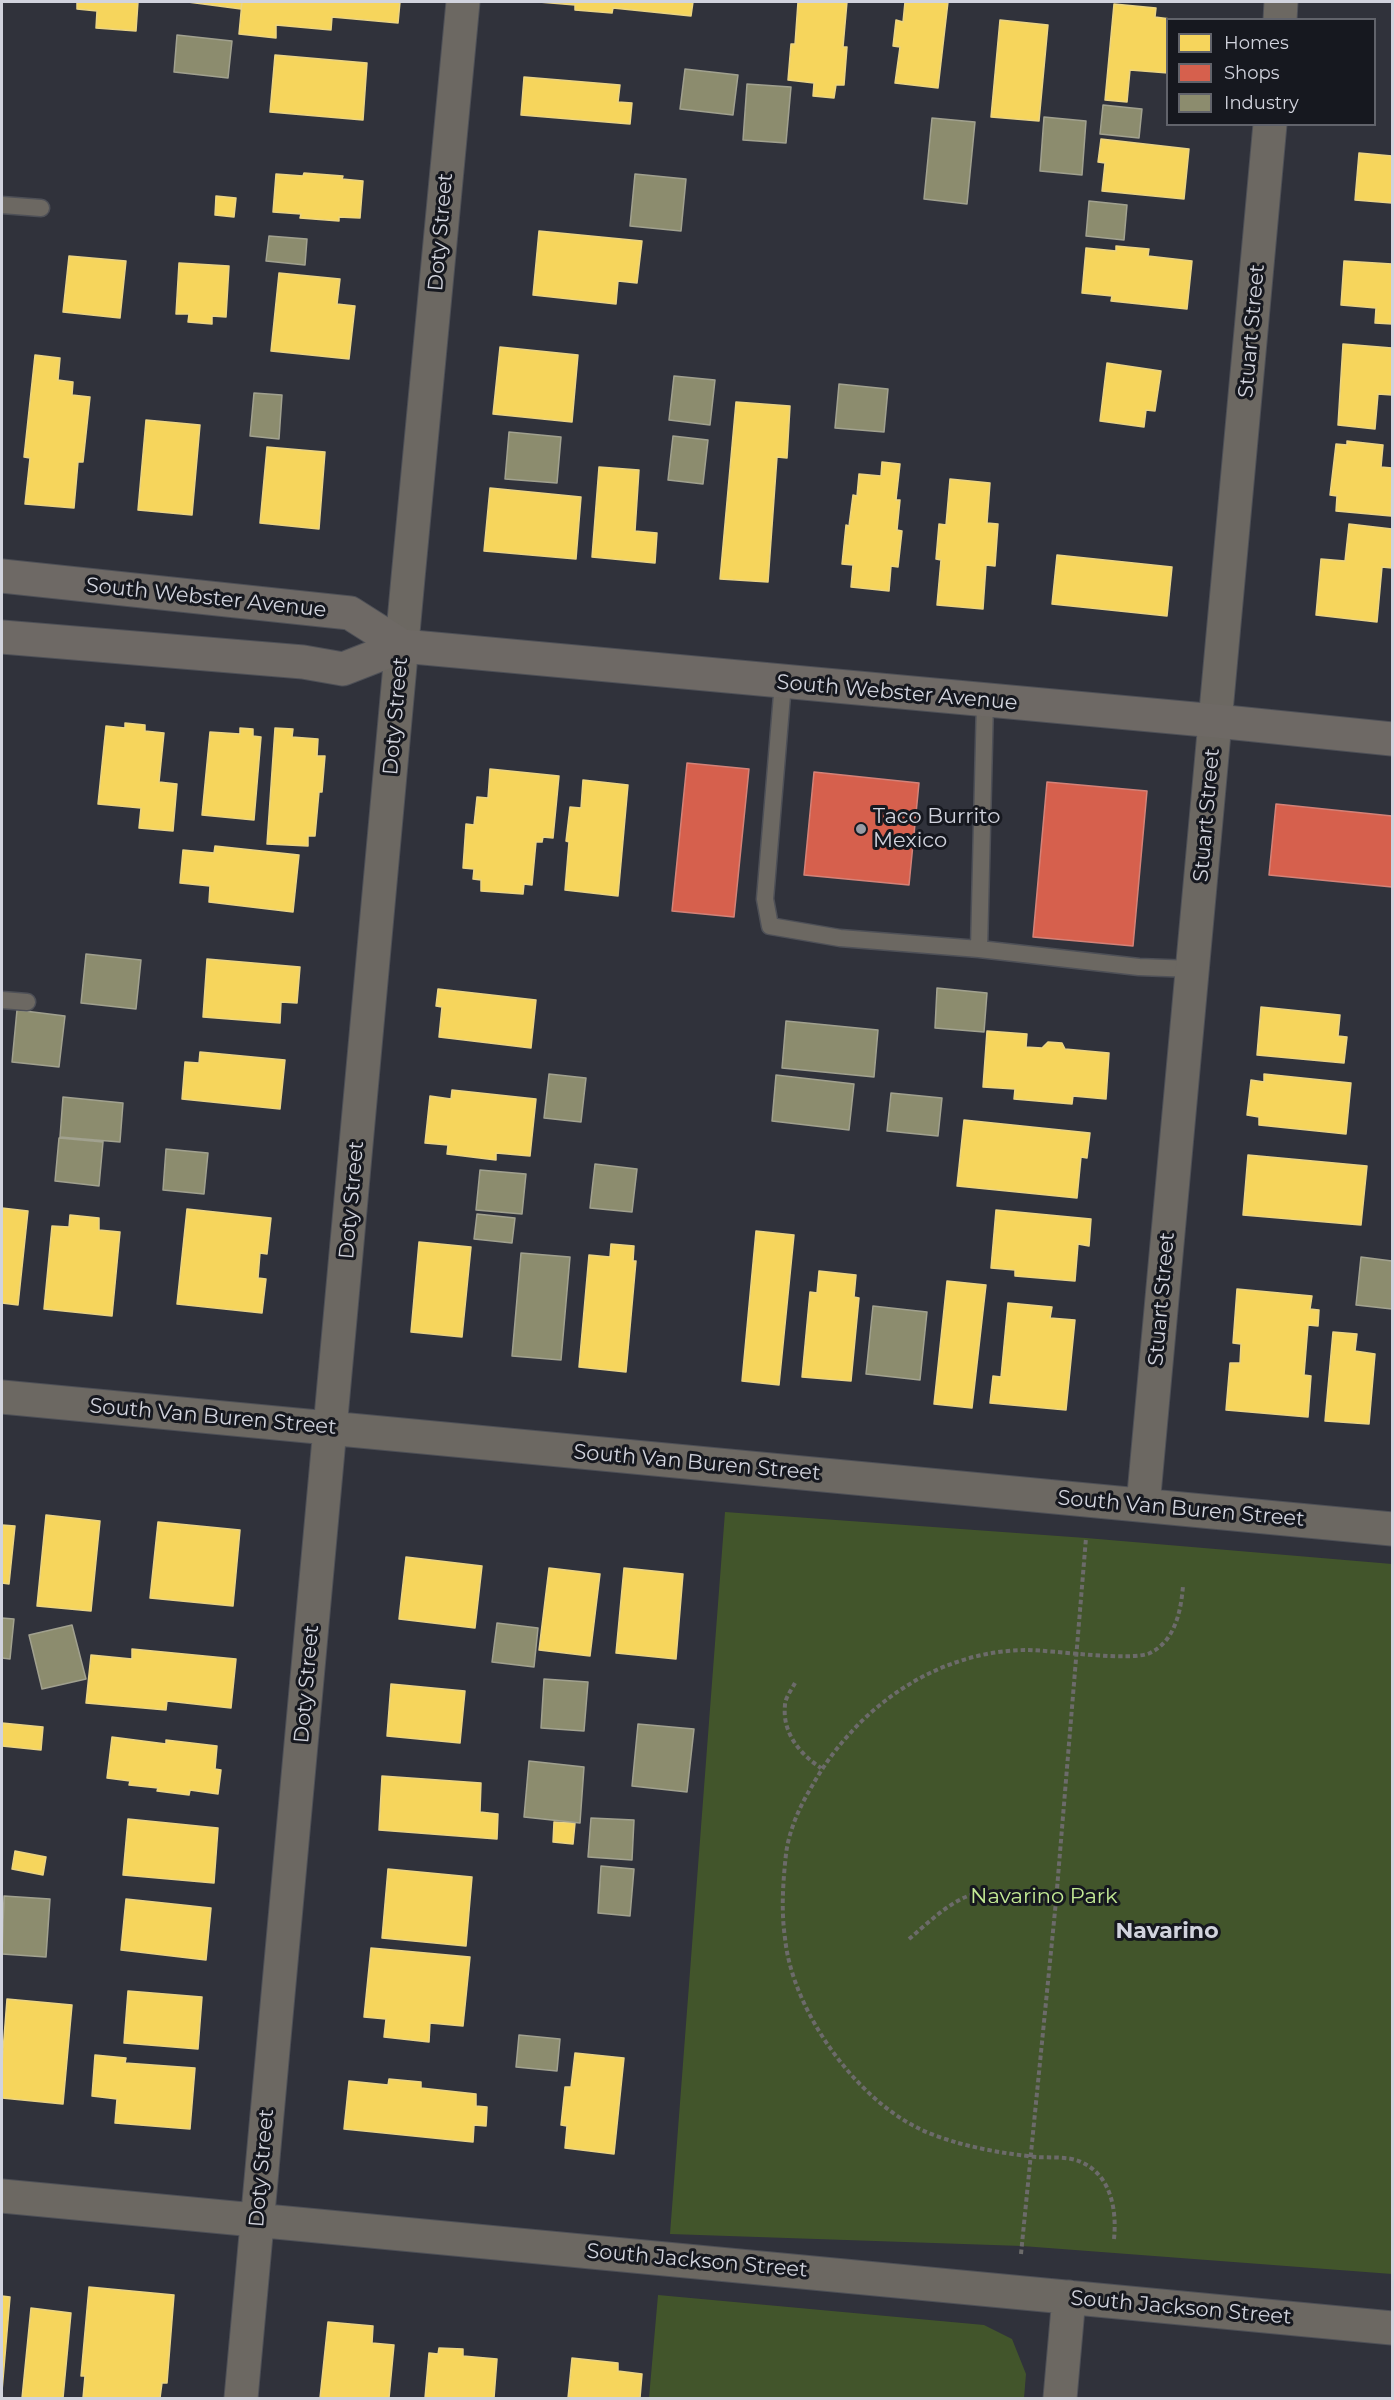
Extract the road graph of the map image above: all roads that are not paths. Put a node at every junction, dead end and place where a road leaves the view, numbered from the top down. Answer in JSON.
{"nodes":[{"id":1,"x":464,"y":2,"type":"edge"},
{"id":2,"x":1281,"y":2,"type":"edge"},
{"id":3,"x":1280,"y":18,"type":"edge"},
{"id":4,"x":1270,"y":126,"type":"edge"},
{"id":5,"x":2,"y":205,"type":"edge"},
{"id":6,"x":41,"y":208,"type":"dead end"},
{"id":7,"x":2,"y":576,"type":"edge"},
{"id":8,"x":2,"y":637,"type":"edge"},
{"id":9,"x":402,"y":646,"type":"junction"},
{"id":10,"x":783,"y":683,"type":"junction"},
{"id":11,"x":985,"y":701,"type":"junction"},
{"id":12,"x":1216,"y":721,"type":"junction"},
{"id":13,"x":1392,"y":740,"type":"edge"},
{"id":14,"x":978,"y":949,"type":"junction"},
{"id":15,"x":1193,"y":969,"type":"junction"},
{"id":16,"x":2,"y":1000,"type":"edge"},
{"id":17,"x":27,"y":1002,"type":"dead end"},
{"id":18,"x":2,"y":1396,"type":"edge"},
{"id":19,"x":331,"y":1428,"type":"junction"},
{"id":20,"x":1143,"y":1505,"type":"junction"},
{"id":21,"x":1392,"y":1529,"type":"edge"},
{"id":22,"x":2,"y":2196,"type":"edge"},
{"id":23,"x":258,"y":2220,"type":"junction"},
{"id":24,"x":1069,"y":2297,"type":"junction"},
{"id":25,"x":1392,"y":2328,"type":"edge"},
{"id":26,"x":241,"y":2398,"type":"edge"},
{"id":27,"x":1060,"y":2398,"type":"edge"}],
"edges":[{"from":1,"to":9,"type":"street","name":"Doty Street"},
{"from":2,"to":3,"type":"street"},
{"from":4,"to":12,"type":"street","name":"Stuart Street"},
{"from":5,"to":6,"type":"lane"},
{"from":7,"to":9,"type":"main road","name":"South Webster Avenue"},
{"from":8,"to":9,"type":"main road","name":"South Webster Avenue"},
{"from":9,"to":10,"type":"main road","name":"South Webster Avenue"},
{"from":9,"to":19,"type":"street","name":"Doty Street"},
{"from":10,"to":11,"type":"main road","name":"South Webster Avenue"},
{"from":10,"to":14,"type":"lane"},
{"from":11,"to":12,"type":"main road","name":"South Webster Avenue"},
{"from":11,"to":14,"type":"lane"},
{"from":12,"to":13,"type":"main road","name":"South Webster Avenue"},
{"from":12,"to":15,"type":"street","name":"Stuart Street"},
{"from":14,"to":15,"type":"lane"},
{"from":15,"to":20,"type":"street","name":"Stuart Street"},
{"from":16,"to":17,"type":"lane"},
{"from":18,"to":19,"type":"street","name":"South Van Buren Street"},
{"from":19,"to":20,"type":"street","name":"South Van Buren Street"},
{"from":19,"to":23,"type":"street","name":"Doty Street"},
{"from":20,"to":21,"type":"street","name":"South Van Buren Street"},
{"from":22,"to":23,"type":"street","name":"South Jackson Street"},
{"from":23,"to":24,"type":"street","name":"South Jackson Street"},
{"from":23,"to":26,"type":"street","name":"Doty Street"},
{"from":24,"to":25,"type":"street","name":"South Jackson Street"},
{"from":24,"to":27,"type":"street"}]}
